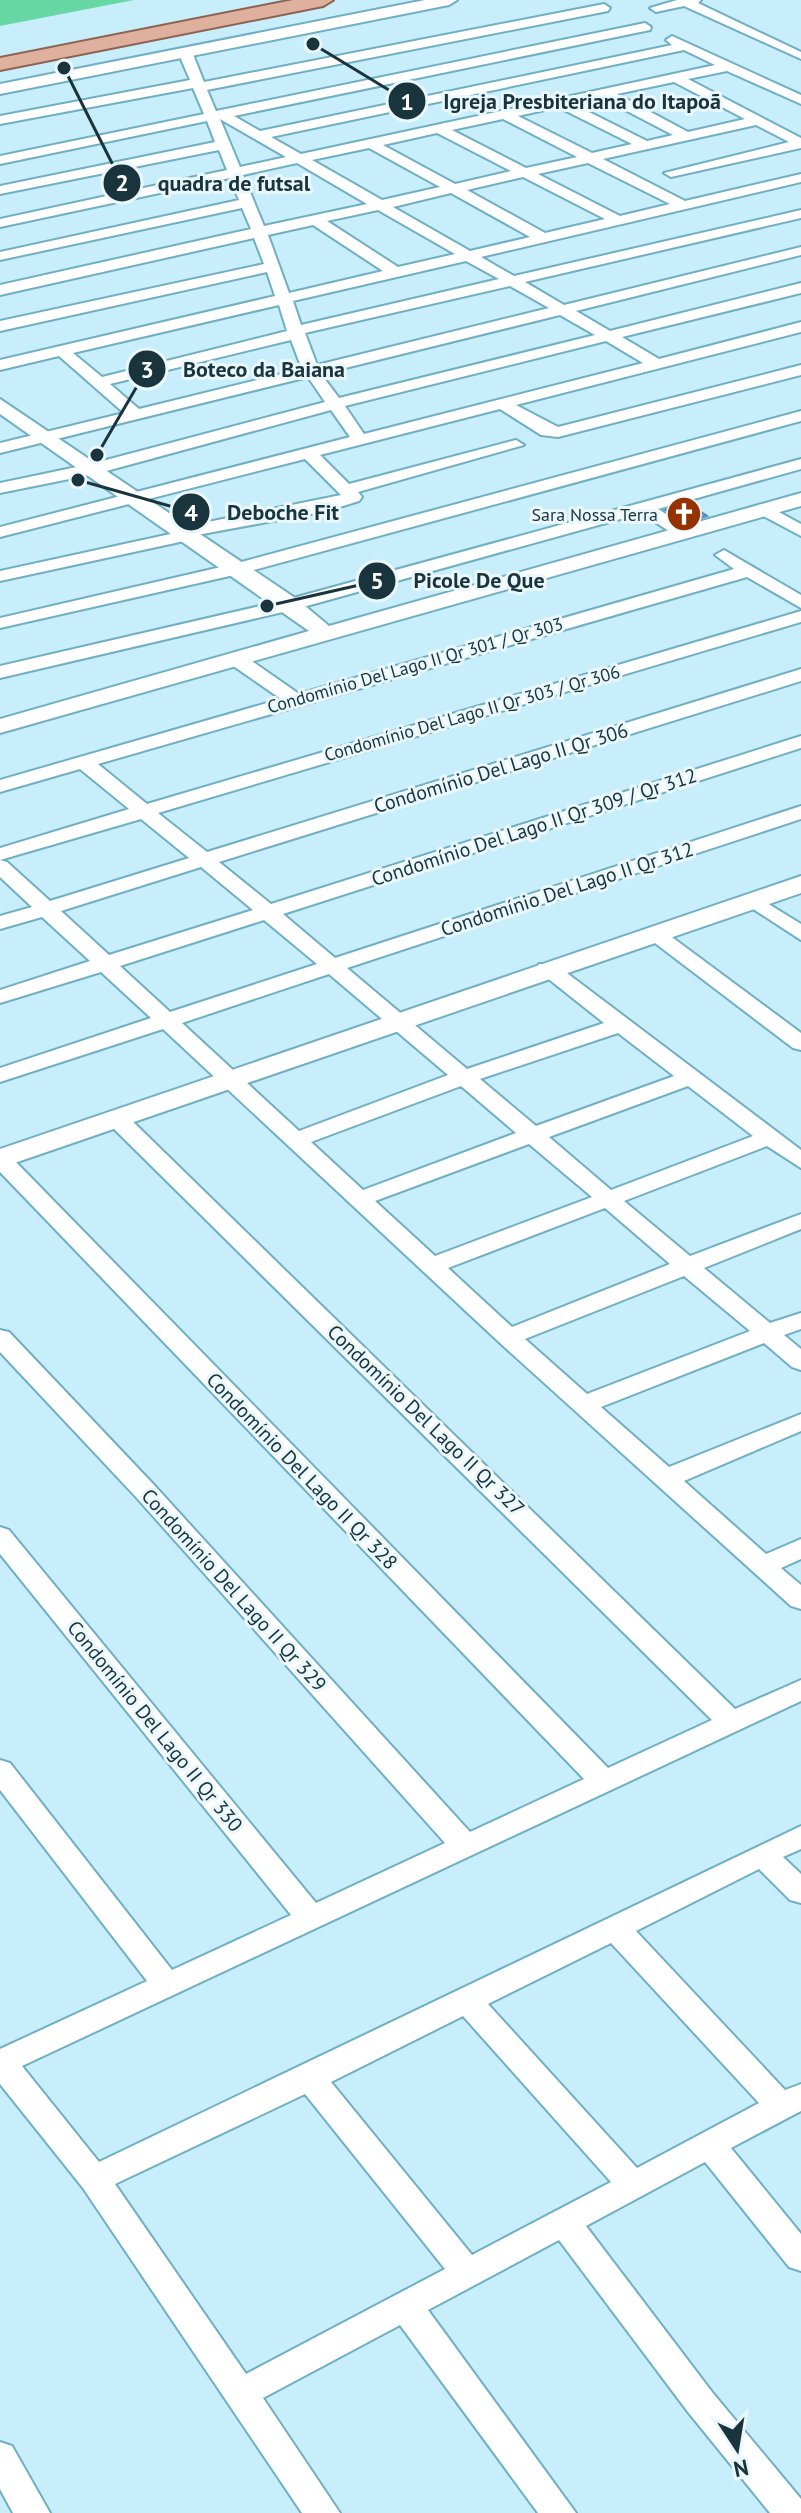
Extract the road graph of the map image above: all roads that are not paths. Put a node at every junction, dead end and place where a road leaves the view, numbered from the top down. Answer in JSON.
{"nodes":[{"id":1,"x":231,"y":0,"type":"edge"},
{"id":2,"x":323,"y":0,"type":"edge"},
{"id":3,"x":449,"y":0,"type":"edge"},
{"id":4,"x":587,"y":0,"type":"edge"},
{"id":5,"x":690,"y":1,"type":"edge"},
{"id":6,"x":604,"y":8,"type":"junction"},
{"id":7,"x":656,"y":8,"type":"dead end"},
{"id":8,"x":645,"y":27,"type":"junction"},
{"id":9,"x":0,"y":44,"type":"edge"},
{"id":10,"x":686,"y":46,"type":"junction"},
{"id":11,"x":185,"y":52,"type":"junction"},
{"id":12,"x":800,"y":58,"type":"edge"},
{"id":13,"x":0,"y":64,"type":"edge"},
{"id":14,"x":730,"y":66,"type":"junction"},
{"id":15,"x":674,"y":77,"type":"junction"},
{"id":16,"x":199,"y":85,"type":"junction"},
{"id":17,"x":0,"y":89,"type":"edge"},
{"id":18,"x":602,"y":92,"type":"junction"},
{"id":19,"x":100,"y":100,"type":"junction"},
{"id":20,"x":801,"y":100,"type":"edge"},
{"id":21,"x":559,"y":102,"type":"junction"},
{"id":22,"x":34,"y":113,"type":"junction"},
{"id":23,"x":504,"y":114,"type":"junction"},
{"id":24,"x":217,"y":115,"type":"junction"},
{"id":25,"x":0,"y":120,"type":"edge"},
{"id":26,"x":756,"y":121,"type":"junction"},
{"id":27,"x":437,"y":128,"type":"junction"},
{"id":28,"x":144,"y":131,"type":"junction"},
{"id":29,"x":256,"y":136,"type":"junction"},
{"id":30,"x":687,"y":137,"type":"junction"},
{"id":31,"x":370,"y":143,"type":"junction"},
{"id":32,"x":78,"y":144,"type":"junction"},
{"id":33,"x":801,"y":144,"type":"edge"},
{"id":34,"x":223,"y":145,"type":"junction"},
{"id":35,"x":644,"y":145,"type":"junction"},
{"id":36,"x":3,"y":157,"type":"edge"},
{"id":37,"x":298,"y":158,"type":"junction"},
{"id":38,"x":588,"y":158,"type":"junction"},
{"id":39,"x":233,"y":172,"type":"junction"},
{"id":40,"x":521,"y":173,"type":"junction"},
{"id":41,"x":671,"y":173,"type":"dead end"},
{"id":42,"x":801,"y":178,"type":"edge"},
{"id":43,"x":451,"y":189,"type":"junction"},
{"id":44,"x":0,"y":190,"type":"edge"},
{"id":45,"x":245,"y":203,"type":"junction"},
{"id":46,"x":680,"y":204,"type":"junction"},
{"id":47,"x":379,"y":205,"type":"junction"},
{"id":48,"x":801,"y":214,"type":"edge"},
{"id":49,"x":314,"y":219,"type":"junction"},
{"id":50,"x":615,"y":219,"type":"junction"},
{"id":51,"x":0,"y":223,"type":"edge"},
{"id":52,"x":259,"y":231,"type":"junction"},
{"id":53,"x":540,"y":236,"type":"junction"},
{"id":54,"x":801,"y":251,"type":"edge"},
{"id":55,"x":465,"y":255,"type":"junction"},
{"id":56,"x":0,"y":256,"type":"edge"},
{"id":57,"x":271,"y":267,"type":"junction"},
{"id":58,"x":395,"y":272,"type":"junction"},
{"id":59,"x":509,"y":280,"type":"junction"},
{"id":60,"x":801,"y":288,"type":"edge"},
{"id":61,"x":0,"y":290,"type":"edge"},
{"id":62,"x":283,"y":297,"type":"junction"},
{"id":63,"x":560,"y":307,"type":"junction"},
{"id":64,"x":0,"y":326,"type":"edge"},
{"id":65,"x":801,"y":327,"type":"edge"},
{"id":66,"x":296,"y":332,"type":"junction"},
{"id":67,"x":610,"y":336,"type":"junction"},
{"id":68,"x":61,"y":350,"type":"junction"},
{"id":69,"x":657,"y":364,"type":"junction"},
{"id":70,"x":0,"y":365,"type":"edge"},
{"id":71,"x":310,"y":369,"type":"junction"},
{"id":72,"x":801,"y":370,"type":"edge"},
{"id":73,"x":96,"y":383,"type":"junction"},
{"id":74,"x":335,"y":404,"type":"junction"},
{"id":75,"x":503,"y":404,"type":"junction"},
{"id":76,"x":0,"y":405,"type":"edge"},
{"id":77,"x":133,"y":412,"type":"junction"},
{"id":78,"x":801,"y":416,"type":"edge"},
{"id":79,"x":47,"y":436,"type":"junction"},
{"id":80,"x":361,"y":441,"type":"junction"},
{"id":81,"x":516,"y":445,"type":"dead end"},
{"id":82,"x":0,"y":448,"type":"edge"},
{"id":83,"x":309,"y":454,"type":"junction"},
{"id":84,"x":801,"y":464,"type":"edge"},
{"id":85,"x":93,"y":469,"type":"junction"},
{"id":86,"x":0,"y":488,"type":"edge"},
{"id":87,"x":347,"y":496,"type":"junction"},
{"id":88,"x":801,"y":499,"type":"edge"},
{"id":89,"x":138,"y":500,"type":"junction"},
{"id":90,"x":645,"y":508,"type":"junction"},
{"id":91,"x":764,"y":509,"type":"junction"},
{"id":92,"x":801,"y":531,"type":"edge"},
{"id":93,"x":0,"y":532,"type":"edge"},
{"id":94,"x":682,"y":532,"type":"junction"},
{"id":95,"x":186,"y":534,"type":"junction"},
{"id":96,"x":724,"y":555,"type":"dead end"},
{"id":97,"x":237,"y":569,"type":"junction"},
{"id":98,"x":747,"y":571,"type":"junction"},
{"id":99,"x":0,"y":576,"type":"edge"},
{"id":100,"x":801,"y":603,"type":"edge"},
{"id":101,"x":290,"y":605,"type":"junction"},
{"id":102,"x":801,"y":616,"type":"edge"},
{"id":103,"x":0,"y":623,"type":"edge"},
{"id":104,"x":327,"y":635,"type":"junction"},
{"id":105,"x":239,"y":661,"type":"junction"},
{"id":106,"x":0,"y":672,"type":"edge"},
{"id":107,"x":801,"y":675,"type":"edge"},
{"id":108,"x":295,"y":700,"type":"junction"},
{"id":109,"x":0,"y":726,"type":"edge"},
{"id":110,"x":801,"y":742,"type":"edge"},
{"id":111,"x":83,"y":762,"type":"junction"},
{"id":112,"x":0,"y":786,"type":"edge"},
{"id":113,"x":143,"y":810,"type":"junction"},
{"id":114,"x":801,"y":812,"type":"edge"},
{"id":115,"x":0,"y":854,"type":"edge"},
{"id":116,"x":201,"y":860,"type":"junction"},
{"id":117,"x":0,"y":866,"type":"edge"},
{"id":118,"x":801,"y":884,"type":"edge"},
{"id":119,"x":754,"y":901,"type":"junction"},
{"id":120,"x":46,"y":909,"type":"junction"},
{"id":121,"x":268,"y":912,"type":"junction"},
{"id":122,"x":0,"y":923,"type":"edge"},
{"id":123,"x":654,"y":933,"type":"junction"},
{"id":124,"x":801,"y":934,"type":"edge"},
{"id":125,"x":107,"y":962,"type":"junction"},
{"id":126,"x":332,"y":967,"type":"junction"},
{"id":127,"x":547,"y":969,"type":"junction"},
{"id":128,"x":0,"y":997,"type":"edge"},
{"id":129,"x":166,"y":1020,"type":"junction"},
{"id":130,"x":397,"y":1023,"type":"junction"},
{"id":131,"x":620,"y":1025,"type":"junction"},
{"id":132,"x":801,"y":1043,"type":"edge"},
{"id":133,"x":0,"y":1075,"type":"edge"},
{"id":134,"x":464,"y":1077,"type":"junction"},
{"id":135,"x":692,"y":1077,"type":"junction"},
{"id":136,"x":230,"y":1081,"type":"junction"},
{"id":137,"x":117,"y":1119,"type":"junction"},
{"id":138,"x":532,"y":1136,"type":"junction"},
{"id":139,"x":771,"y":1137,"type":"junction"},
{"id":140,"x":295,"y":1140,"type":"junction"},
{"id":141,"x":0,"y":1159,"type":"edge"},
{"id":142,"x":801,"y":1161,"type":"edge"},
{"id":143,"x":359,"y":1199,"type":"junction"},
{"id":144,"x":609,"y":1202,"type":"junction"},
{"id":145,"x":801,"y":1221,"type":"edge"},
{"id":146,"x":432,"y":1266,"type":"junction"},
{"id":147,"x":684,"y":1266,"type":"junction"},
{"id":148,"x":801,"y":1320,"type":"edge"},
{"id":149,"x":768,"y":1333,"type":"junction"},
{"id":150,"x":0,"y":1337,"type":"edge"},
{"id":151,"x":508,"y":1337,"type":"junction"},
{"id":152,"x":801,"y":1362,"type":"edge"},
{"id":153,"x":583,"y":1405,"type":"junction"},
{"id":154,"x":801,"y":1422,"type":"edge"},
{"id":155,"x":667,"y":1478,"type":"junction"},
{"id":156,"x":0,"y":1536,"type":"edge"},
{"id":157,"x":801,"y":1548,"type":"edge"},
{"id":158,"x":762,"y":1566,"type":"junction"},
{"id":159,"x":801,"y":1600,"type":"edge"},
{"id":160,"x":801,"y":1690,"type":"edge"},
{"id":161,"x":732,"y":1723,"type":"junction"},
{"id":162,"x":0,"y":1770,"type":"edge"},
{"id":163,"x":604,"y":1782,"type":"junction"},
{"id":164,"x":801,"y":1836,"type":"edge"},
{"id":165,"x":465,"y":1846,"type":"junction"},
{"id":166,"x":763,"y":1855,"type":"junction"},
{"id":167,"x":801,"y":1892,"type":"edge"},
{"id":168,"x":310,"y":1917,"type":"junction"},
{"id":169,"x":616,"y":1929,"type":"junction"},
{"id":170,"x":167,"y":1985,"type":"junction"},
{"id":171,"x":467,"y":2000,"type":"junction"},
{"id":172,"x":0,"y":2062,"type":"edge"},
{"id":173,"x":310,"y":2078,"type":"junction"},
{"id":174,"x":791,"y":2101,"type":"edge"},
{"id":175,"x":709,"y":2143,"type":"junction"},
{"id":176,"x":94,"y":2179,"type":"junction"},
{"id":177,"x":633,"y":2185,"type":"junction"},
{"id":178,"x":565,"y":2223,"type":"junction"},
{"id":179,"x":801,"y":2258,"type":"edge"},
{"id":180,"x":468,"y":2274,"type":"junction"},
{"id":181,"x":407,"y":2308,"type":"junction"},
{"id":182,"x":239,"y":2394,"type":"junction"},
{"id":183,"x":0,"y":2457,"type":"edge"},
{"id":184,"x":32,"y":2513,"type":"edge"},
{"id":185,"x":322,"y":2513,"type":"edge"},
{"id":186,"x":558,"y":2513,"type":"edge"},
{"id":187,"x":791,"y":2513,"type":"edge"}],
"edges":[{"from":1,"to":9,"type":"main road"},
{"from":2,"to":13,"type":"main road"},
{"from":3,"to":11,"type":"street"},
{"from":4,"to":6,"type":"street"},
{"from":5,"to":7,"type":"street"},
{"from":5,"to":12,"type":"street"},
{"from":6,"to":8,"type":"street"},
{"from":6,"to":16,"type":"street"},
{"from":8,"to":10,"type":"street"},
{"from":8,"to":24,"type":"street"},
{"from":10,"to":14,"type":"street"},
{"from":10,"to":29,"type":"street"},
{"from":11,"to":16,"type":"street"},
{"from":11,"to":17,"type":"street"},
{"from":14,"to":15,"type":"street"},
{"from":14,"to":20,"type":"street"},
{"from":15,"to":18,"type":"street"},
{"from":15,"to":26,"type":"street"},
{"from":16,"to":19,"type":"street"},
{"from":16,"to":24,"type":"street"},
{"from":18,"to":21,"type":"street"},
{"from":18,"to":30,"type":"street"},
{"from":19,"to":22,"type":"street"},
{"from":19,"to":28,"type":"street"},
{"from":21,"to":23,"type":"street"},
{"from":21,"to":35,"type":"street"},
{"from":22,"to":25,"type":"street"},
{"from":22,"to":32,"type":"street"},
{"from":23,"to":27,"type":"street"},
{"from":23,"to":38,"type":"street"},
{"from":24,"to":28,"type":"street"},
{"from":24,"to":29,"type":"street"},
{"from":24,"to":34,"type":"street"},
{"from":26,"to":30,"type":"street"},
{"from":26,"to":33,"type":"street"},
{"from":27,"to":31,"type":"street"},
{"from":27,"to":40,"type":"street"},
{"from":28,"to":32,"type":"street"},
{"from":29,"to":37,"type":"street"},
{"from":30,"to":35,"type":"street"},
{"from":31,"to":37,"type":"street"},
{"from":31,"to":43,"type":"street"},
{"from":32,"to":36,"type":"street"},
{"from":33,"to":41,"type":"street"},
{"from":34,"to":39,"type":"street"},
{"from":34,"to":44,"type":"street"},
{"from":35,"to":38,"type":"street"},
{"from":37,"to":39,"type":"street"},
{"from":37,"to":47,"type":"street"},
{"from":38,"to":40,"type":"street"},
{"from":38,"to":46,"type":"street"},
{"from":39,"to":45,"type":"street"},
{"from":39,"to":51,"type":"street"},
{"from":40,"to":43,"type":"street"},
{"from":40,"to":50,"type":"street"},
{"from":42,"to":46,"type":"street"},
{"from":43,"to":47,"type":"street"},
{"from":43,"to":53,"type":"street"},
{"from":45,"to":52,"type":"street"},
{"from":45,"to":56,"type":"street"},
{"from":46,"to":50,"type":"street"},
{"from":47,"to":49,"type":"street"},
{"from":47,"to":55,"type":"street"},
{"from":48,"to":59,"type":"street"},
{"from":49,"to":52,"type":"street"},
{"from":49,"to":58,"type":"street"},
{"from":50,"to":53,"type":"street"},
{"from":52,"to":57,"type":"street"},
{"from":52,"to":61,"type":"street"},
{"from":53,"to":55,"type":"street"},
{"from":54,"to":63,"type":"street"},
{"from":55,"to":58,"type":"street"},
{"from":55,"to":59,"type":"street"},
{"from":57,"to":62,"type":"street"},
{"from":57,"to":64,"type":"street"},
{"from":58,"to":62,"type":"street"},
{"from":59,"to":63,"type":"street"},
{"from":59,"to":66,"type":"street"},
{"from":60,"to":67,"type":"street"},
{"from":62,"to":66,"type":"street"},
{"from":62,"to":68,"type":"street"},
{"from":63,"to":67,"type":"street"},
{"from":63,"to":71,"type":"street"},
{"from":65,"to":69,"type":"street"},
{"from":66,"to":71,"type":"street"},
{"from":66,"to":73,"type":"street"},
{"from":67,"to":69,"type":"street"},
{"from":67,"to":74,"type":"street"},
{"from":68,"to":70,"type":"street"},
{"from":68,"to":73,"type":"street"},
{"from":69,"to":75,"type":"street"},
{"from":71,"to":74,"type":"street"},
{"from":71,"to":77,"type":"street"},
{"from":72,"to":75,"type":"street"},
{"from":73,"to":77,"type":"street"},
{"from":74,"to":80,"type":"street"},
{"from":74,"to":85,"type":"street"},
{"from":75,"to":80,"type":"street"},
{"from":76,"to":79,"type":"street"},
{"from":77,"to":79,"type":"street"},
{"from":78,"to":97,"type":"street"},
{"from":79,"to":82,"type":"street"},
{"from":79,"to":85,"type":"street"},
{"from":80,"to":83,"type":"street"},
{"from":81,"to":87,"type":"street"},
{"from":83,"to":87,"type":"street"},
{"from":83,"to":89,"type":"street"},
{"from":84,"to":90,"type":"street"},
{"from":85,"to":86,"type":"street"},
{"from":85,"to":89,"type":"street"},
{"from":87,"to":95,"type":"street"},
{"from":88,"to":91,"type":"street"},
{"from":89,"to":93,"type":"street"},
{"from":89,"to":95,"type":"street"},
{"from":90,"to":94,"type":"street"},
{"from":90,"to":101,"type":"street"},
{"from":91,"to":92,"type":"street"},
{"from":91,"to":94,"type":"street"},
{"from":94,"to":104,"type":"street"},
{"from":95,"to":97,"type":"street"},
{"from":95,"to":99,"type":"street"},
{"from":96,"to":98,"type":"street"},
{"from":97,"to":101,"type":"street"},
{"from":97,"to":103,"type":"street"},
{"from":98,"to":100,"type":"street"},
{"from":98,"to":108,"type":"street","name":"Condomínio Del Lago II Qr 301 / Qr 303"},
{"from":101,"to":104,"type":"street"},
{"from":101,"to":106,"type":"street"},
{"from":102,"to":113,"type":"street","name":"Condomínio Del Lago II Qr 303 / Qr 306"},
{"from":104,"to":105,"type":"street"},
{"from":105,"to":108,"type":"street"},
{"from":105,"to":109,"type":"street"},
{"from":107,"to":116,"type":"street","name":"Condomínio Del Lago II Qr 306"},
{"from":108,"to":111,"type":"street","name":"Condomínio Del Lago II Qr 301 / Qr 303"},
{"from":110,"to":121,"type":"street","name":"Condomínio Del Lago II Qr 309 / Qr 312"},
{"from":111,"to":112,"type":"street","name":"Condomínio Del Lago II Qr 301 / Qr 303"},
{"from":111,"to":113,"type":"street"},
{"from":113,"to":115,"type":"street","name":"Condomínio Del Lago II Qr 303 / Qr 306"},
{"from":113,"to":116,"type":"street"},
{"from":114,"to":126,"type":"street","name":"Condomínio Del Lago II Qr 312"},
{"from":116,"to":120,"type":"street","name":"Condomínio Del Lago II Qr 306"},
{"from":116,"to":121,"type":"street"},
{"from":117,"to":120,"type":"street"},
{"from":118,"to":119,"type":"street"},
{"from":119,"to":123,"type":"street"},
{"from":119,"to":124,"type":"street"},
{"from":120,"to":122,"type":"street","name":"Condomínio Del Lago II Qr 306"},
{"from":120,"to":125,"type":"street"},
{"from":121,"to":125,"type":"street","name":"Condomínio Del Lago II Qr 309 / Qr 312"},
{"from":121,"to":126,"type":"street"},
{"from":123,"to":127,"type":"street"},
{"from":123,"to":132,"type":"street"},
{"from":125,"to":128,"type":"street","name":"Condomínio Del Lago II Qr 309 / Qr 312"},
{"from":125,"to":129,"type":"street"},
{"from":126,"to":129,"type":"street","name":"Condomínio Del Lago II Qr 312"},
{"from":126,"to":130,"type":"street"},
{"from":127,"to":130,"type":"street"},
{"from":127,"to":131,"type":"street"},
{"from":129,"to":133,"type":"street","name":"Condomínio Del Lago II Qr 312"},
{"from":129,"to":136,"type":"street"},
{"from":130,"to":134,"type":"street"},
{"from":130,"to":136,"type":"street"},
{"from":131,"to":134,"type":"street"},
{"from":131,"to":135,"type":"street"},
{"from":134,"to":138,"type":"street"},
{"from":134,"to":140,"type":"street"},
{"from":135,"to":138,"type":"street"},
{"from":135,"to":139,"type":"street"},
{"from":136,"to":137,"type":"street"},
{"from":136,"to":140,"type":"street"},
{"from":137,"to":141,"type":"street"},
{"from":137,"to":161,"type":"street","name":"Condomínio Del Lago II Qr 327"},
{"from":138,"to":143,"type":"street"},
{"from":138,"to":144,"type":"street"},
{"from":139,"to":142,"type":"street"},
{"from":139,"to":144,"type":"street"},
{"from":140,"to":143,"type":"street"},
{"from":141,"to":163,"type":"street","name":"Condomínio Del Lago II Qr 328"},
{"from":143,"to":146,"type":"street"},
{"from":144,"to":146,"type":"street"},
{"from":144,"to":147,"type":"street"},
{"from":145,"to":147,"type":"street"},
{"from":146,"to":151,"type":"street"},
{"from":147,"to":149,"type":"street"},
{"from":147,"to":151,"type":"street"},
{"from":148,"to":149,"type":"street"},
{"from":149,"to":152,"type":"street"},
{"from":149,"to":153,"type":"street"},
{"from":150,"to":165,"type":"street","name":"Condomínio Del Lago II Qr 329"},
{"from":151,"to":153,"type":"street"},
{"from":153,"to":155,"type":"street"},
{"from":154,"to":155,"type":"street"},
{"from":155,"to":158,"type":"street"},
{"from":156,"to":168,"type":"street","name":"Condomínio Del Lago II Qr 330"},
{"from":157,"to":158,"type":"street"},
{"from":158,"to":159,"type":"street"},
{"from":160,"to":161,"type":"street"},
{"from":161,"to":163,"type":"street"},
{"from":162,"to":170,"type":"street"},
{"from":163,"to":165,"type":"street"},
{"from":164,"to":166,"type":"street"},
{"from":165,"to":168,"type":"street"},
{"from":166,"to":167,"type":"street"},
{"from":166,"to":169,"type":"street"},
{"from":168,"to":170,"type":"street"},
{"from":169,"to":171,"type":"street"},
{"from":169,"to":174,"type":"street"},
{"from":170,"to":172,"type":"street"},
{"from":171,"to":173,"type":"street"},
{"from":171,"to":177,"type":"street"},
{"from":172,"to":176,"type":"street"},
{"from":173,"to":176,"type":"street"},
{"from":173,"to":180,"type":"street"},
{"from":174,"to":175,"type":"street"},
{"from":175,"to":177,"type":"street"},
{"from":175,"to":179,"type":"street"},
{"from":176,"to":182,"type":"street"},
{"from":177,"to":178,"type":"street"},
{"from":178,"to":180,"type":"street"},
{"from":178,"to":187,"type":"street"},
{"from":180,"to":181,"type":"street"},
{"from":181,"to":182,"type":"street"},
{"from":181,"to":186,"type":"street"},
{"from":182,"to":185,"type":"street"},
{"from":183,"to":184,"type":"street"}]}
